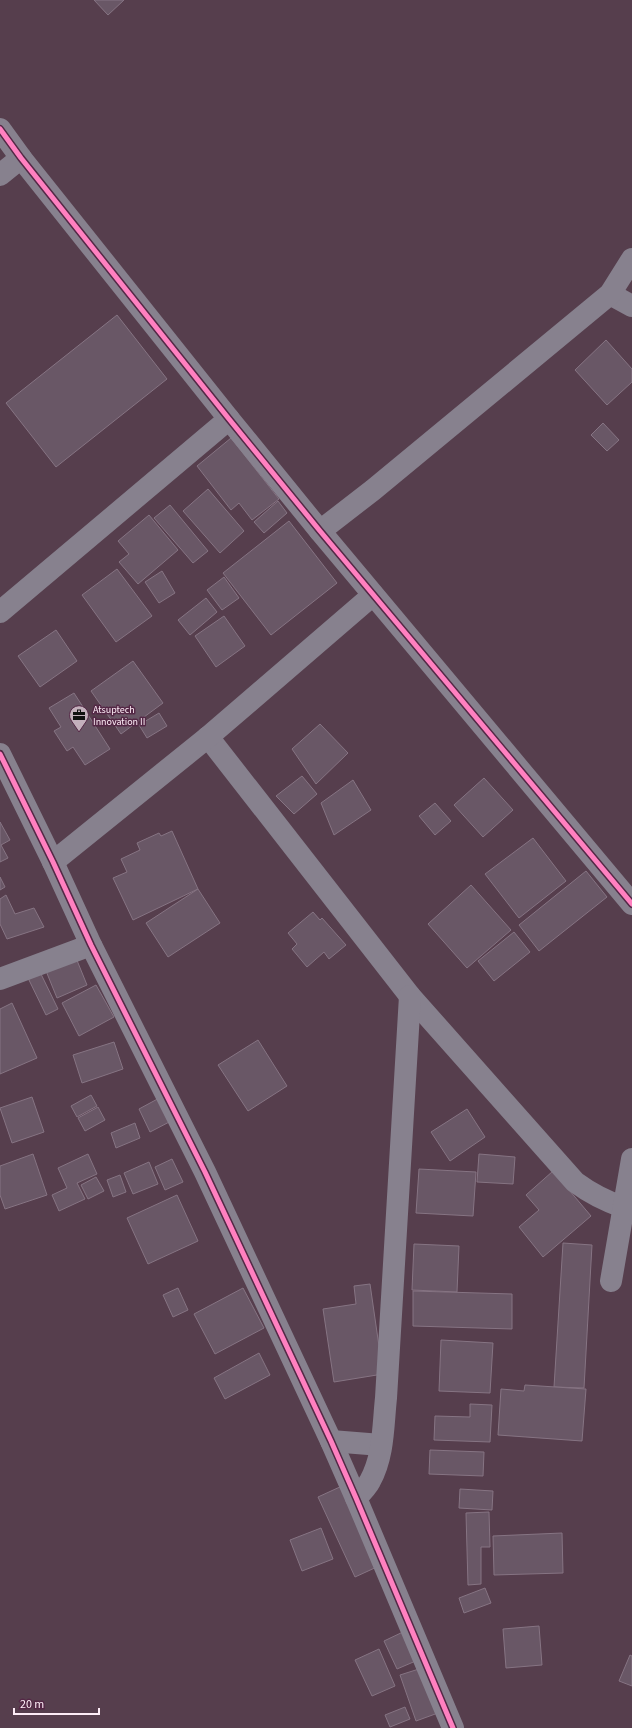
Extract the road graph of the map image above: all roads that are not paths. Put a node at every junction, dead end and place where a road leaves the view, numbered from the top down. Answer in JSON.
{"nodes":[{"id":1,"x":0,"y":129,"type":"edge"},
{"id":2,"x":21,"y":158,"type":"junction"},
{"id":3,"x":0,"y":175,"type":"edge"},
{"id":4,"x":632,"y":259,"type":"edge"},
{"id":5,"x":610,"y":294,"type":"junction"},
{"id":6,"x":632,"y":306,"type":"edge"},
{"id":7,"x":229,"y":419,"type":"junction"},
{"id":8,"x":320,"y":531,"type":"junction"},
{"id":9,"x":373,"y":595,"type":"junction"},
{"id":10,"x":0,"y":612,"type":"edge"},
{"id":11,"x":208,"y":737,"type":"junction"},
{"id":12,"x":0,"y":754,"type":"edge"},
{"id":13,"x":53,"y":862,"type":"junction"},
{"id":14,"x":632,"y":904,"type":"edge"},
{"id":15,"x":91,"y":945,"type":"junction"},
{"id":16,"x":0,"y":979,"type":"edge"},
{"id":17,"x":410,"y":996,"type":"junction"},
{"id":18,"x":632,"y":1158,"type":"edge"},
{"id":19,"x":623,"y":1207,"type":"junction"},
{"id":20,"x":611,"y":1282,"type":"dead end"},
{"id":21,"x":331,"y":1441,"type":"junction"},
{"id":22,"x":381,"y":1445,"type":"junction"},
{"id":23,"x":356,"y":1498,"type":"junction"},
{"id":24,"x":453,"y":1728,"type":"edge"}],
"edges":[{"from":1,"to":2,"type":"street"},
{"from":2,"to":3,"type":"street"},
{"from":2,"to":7,"type":"street"},
{"from":4,"to":5,"type":"street"},
{"from":5,"to":6,"type":"street"},
{"from":5,"to":8,"type":"street"},
{"from":7,"to":8,"type":"street"},
{"from":7,"to":10,"type":"street"},
{"from":8,"to":9,"type":"street"},
{"from":9,"to":11,"type":"street"},
{"from":9,"to":14,"type":"street"},
{"from":11,"to":13,"type":"street"},
{"from":11,"to":17,"type":"street"},
{"from":12,"to":13,"type":"street"},
{"from":13,"to":15,"type":"street"},
{"from":15,"to":16,"type":"street"},
{"from":15,"to":21,"type":"street"},
{"from":17,"to":19,"type":"street"},
{"from":17,"to":22,"type":"street"},
{"from":18,"to":19,"type":"street"},
{"from":19,"to":20,"type":"street"},
{"from":21,"to":22,"type":"street"},
{"from":21,"to":23,"type":"street"},
{"from":22,"to":23,"type":"street"},
{"from":23,"to":24,"type":"street"}]}
